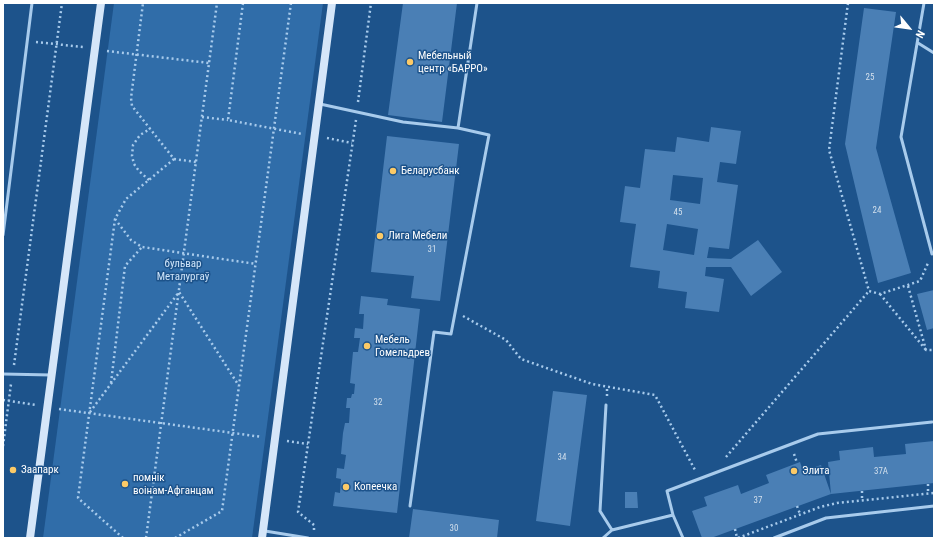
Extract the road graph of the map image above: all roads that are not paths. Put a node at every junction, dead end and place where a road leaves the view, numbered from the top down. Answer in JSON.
{"nodes":[{"id":1,"x":32,"y":3,"type":"edge"},
{"id":2,"x":101,"y":3,"type":"edge"},
{"id":3,"x":332,"y":3,"type":"edge"},
{"id":4,"x":477,"y":3,"type":"edge"},
{"id":5,"x":924,"y":3,"type":"edge"},
{"id":6,"x":918,"y":43,"type":"junction"},
{"id":7,"x":934,"y":53,"type":"edge"},
{"id":8,"x":318,"y":103,"type":"junction"},
{"id":9,"x":458,"y":128,"type":"junction"},
{"id":10,"x":3,"y":235,"type":"edge"},
{"id":11,"x":932,"y":254,"type":"road end"},
{"id":12,"x":3,"y":374,"type":"edge"},
{"id":13,"x":52,"y":376,"type":"junction"},
{"id":14,"x":606,"y":406,"type":"dead end"},
{"id":15,"x":932,"y":422,"type":"dead end"},
{"id":16,"x":410,"y":506,"type":"dead end"},
{"id":17,"x":934,"y":506,"type":"edge"},
{"id":18,"x":673,"y":514,"type":"junction"},
{"id":19,"x":612,"y":530,"type":"junction"},
{"id":20,"x":263,"y":534,"type":"edge"},
{"id":21,"x":30,"y":538,"type":"edge"},
{"id":22,"x":308,"y":538,"type":"edge"},
{"id":23,"x":603,"y":538,"type":"edge"},
{"id":24,"x":683,"y":538,"type":"edge"},
{"id":25,"x":774,"y":538,"type":"edge"}],
"edges":[{"from":1,"to":10,"type":"lane"},
{"from":2,"to":13,"type":"main road"},
{"from":3,"to":8,"type":"main road"},
{"from":4,"to":9,"type":"lane"},
{"from":5,"to":6,"type":"lane"},
{"from":6,"to":7,"type":"lane"},
{"from":6,"to":11,"type":"lane"},
{"from":8,"to":9,"type":"lane"},
{"from":8,"to":20,"type":"main road"},
{"from":9,"to":16,"type":"lane"},
{"from":12,"to":13,"type":"lane"},
{"from":13,"to":21,"type":"main road"},
{"from":14,"to":19,"type":"lane"},
{"from":15,"to":18,"type":"lane"},
{"from":17,"to":25,"type":"lane"},
{"from":18,"to":19,"type":"lane"},
{"from":18,"to":24,"type":"lane"},
{"from":19,"to":23,"type":"lane"},
{"from":20,"to":22,"type":"lane"}]}
